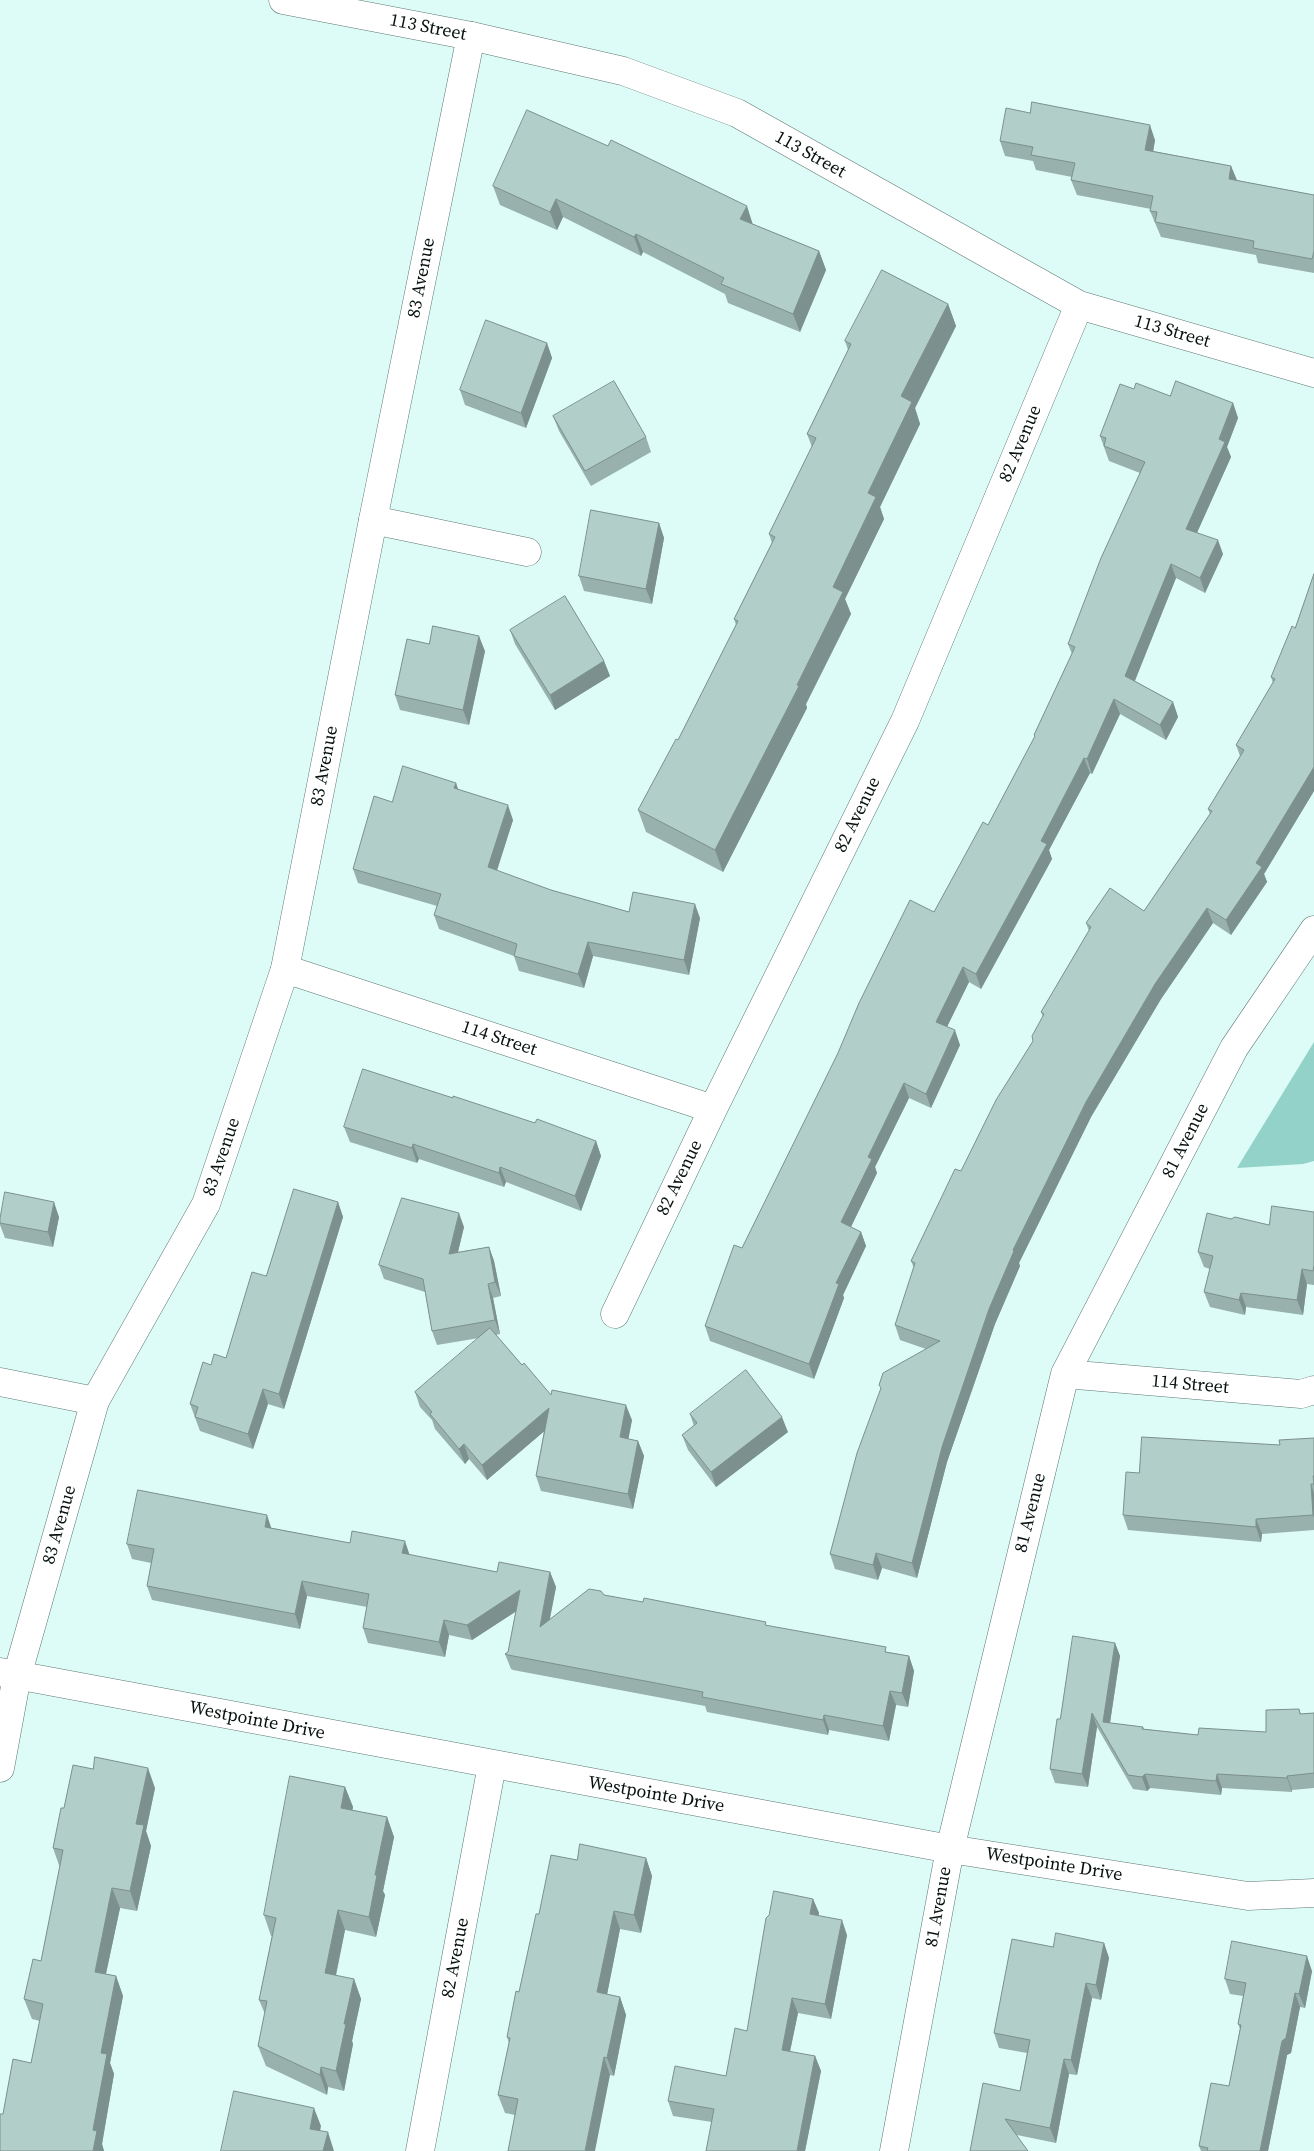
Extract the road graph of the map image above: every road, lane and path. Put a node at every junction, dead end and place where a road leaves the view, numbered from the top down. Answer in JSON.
{"nodes":[{"id":1,"x":283,"y":0,"type":"edge"},
{"id":2,"x":471,"y":36,"type":"junction"},
{"id":3,"x":1079,"y":305,"type":"junction"},
{"id":4,"x":1314,"y":373,"type":"edge"},
{"id":5,"x":373,"y":520,"type":"junction"},
{"id":6,"x":527,"y":552,"type":"dead end"},
{"id":7,"x":1314,"y":930,"type":"edge"},
{"id":8,"x":286,"y":969,"type":"junction"},
{"id":9,"x":713,"y":1109,"type":"junction"},
{"id":10,"x":615,"y":1314,"type":"dead end"},
{"id":11,"x":1065,"y":1374,"type":"junction"},
{"id":12,"x":0,"y":1382,"type":"edge"},
{"id":13,"x":1314,"y":1390,"type":"edge"},
{"id":14,"x":94,"y":1402,"type":"junction"},
{"id":15,"x":9,"y":1674,"type":"edge"},
{"id":16,"x":492,"y":1765,"type":"junction"},
{"id":17,"x":0,"y":1768,"type":"edge"},
{"id":18,"x":950,"y":1849,"type":"junction"},
{"id":19,"x":1314,"y":1893,"type":"edge"},
{"id":20,"x":420,"y":2151,"type":"edge"},
{"id":21,"x":894,"y":2151,"type":"edge"}],
"edges":[{"from":1,"to":2,"type":"street","name":"113 Street"},
{"from":2,"to":3,"type":"street","name":"113 Street"},
{"from":2,"to":5,"type":"street","name":"83 Avenue"},
{"from":3,"to":4,"type":"street","name":"113 Street"},
{"from":3,"to":9,"type":"street","name":"82 Avenue"},
{"from":5,"to":6,"type":"street"},
{"from":5,"to":8,"type":"street","name":"83 Avenue"},
{"from":7,"to":11,"type":"street","name":"81 Avenue"},
{"from":8,"to":9,"type":"street","name":"114 Street"},
{"from":8,"to":14,"type":"street","name":"83 Avenue"},
{"from":9,"to":10,"type":"street","name":"82 Avenue"},
{"from":11,"to":13,"type":"street","name":"114 Street"},
{"from":11,"to":18,"type":"street","name":"81 Avenue"},
{"from":12,"to":14,"type":"street"},
{"from":14,"to":15,"type":"street","name":"83 Avenue"},
{"from":15,"to":16,"type":"street","name":"Westpointe Drive"},
{"from":15,"to":17,"type":"street","name":"83 Avenue"},
{"from":16,"to":18,"type":"street","name":"Westpointe Drive"},
{"from":16,"to":20,"type":"street","name":"82 Avenue"},
{"from":18,"to":19,"type":"street","name":"Westpointe Drive"},
{"from":18,"to":21,"type":"street","name":"81 Avenue"}]}
